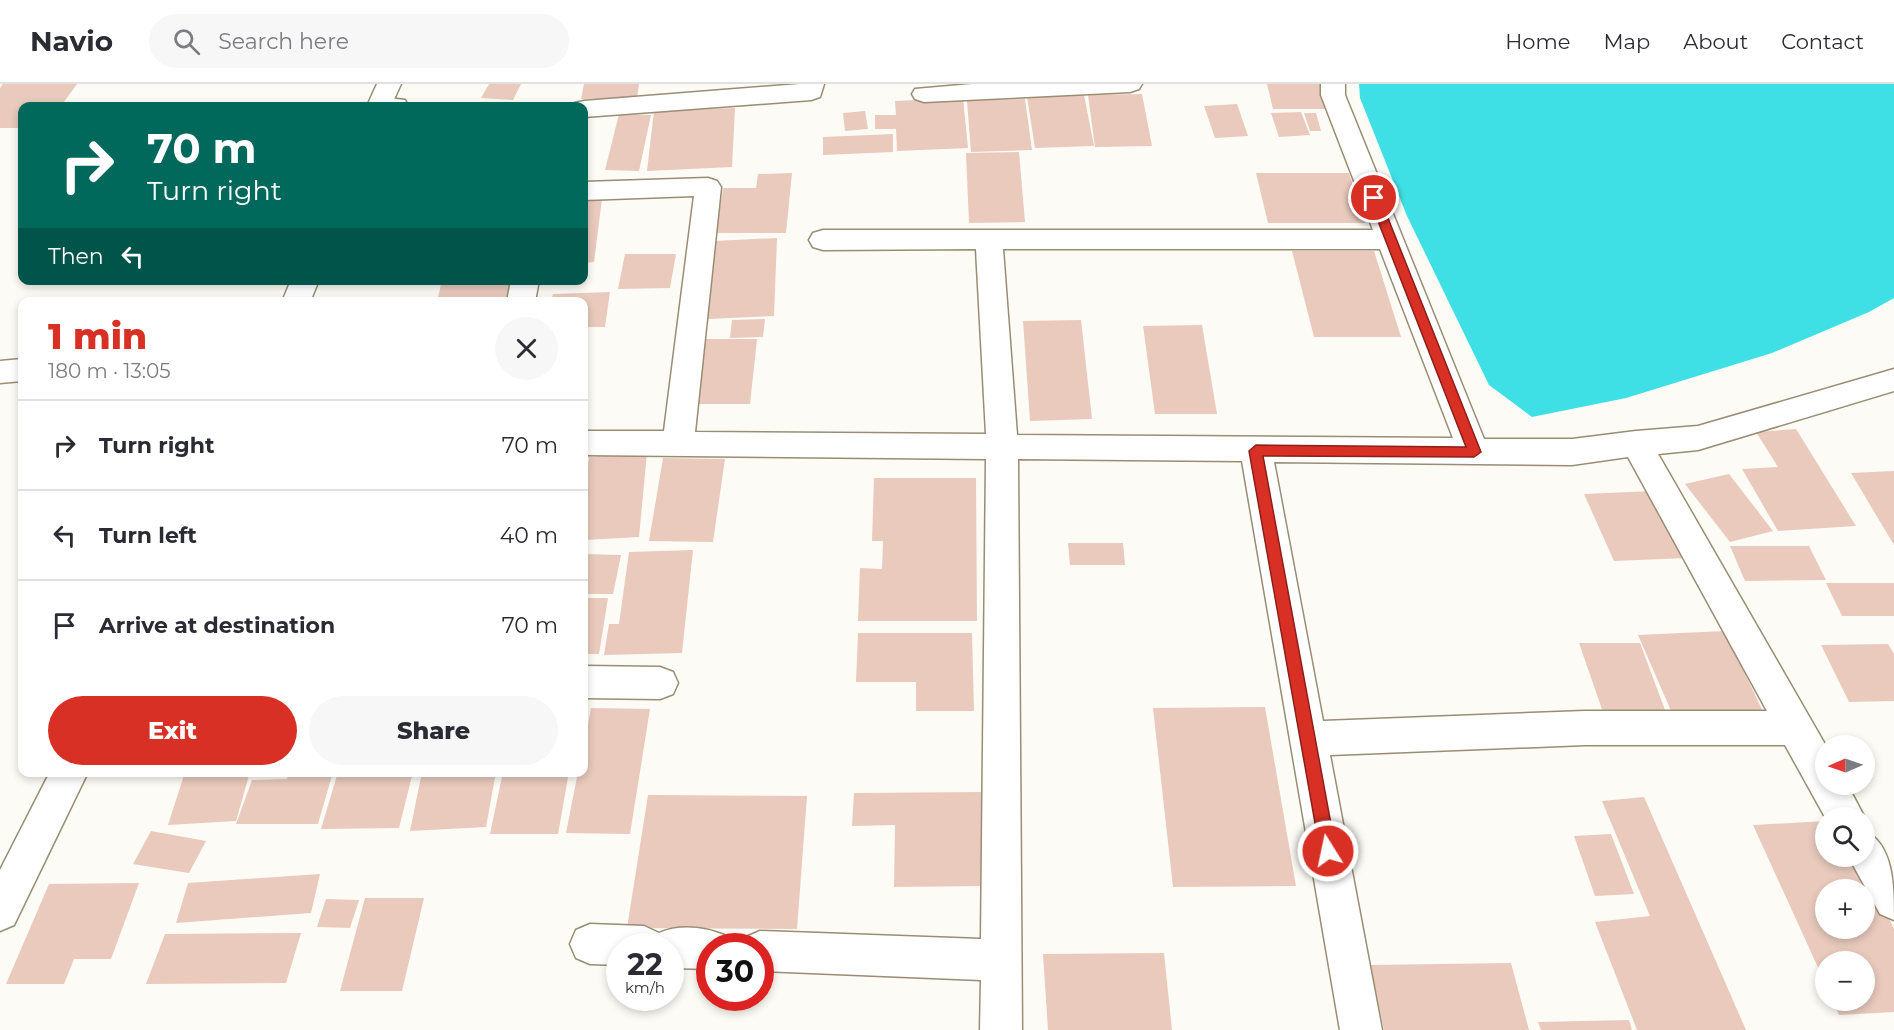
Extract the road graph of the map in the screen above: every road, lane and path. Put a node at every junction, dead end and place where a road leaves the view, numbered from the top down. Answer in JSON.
{"nodes":[{"id":1,"x":812,"y":84,"type":"edge"},
{"id":2,"x":1131,"y":84,"type":"edge"},
{"id":3,"x":1333,"y":84,"type":"edge"},
{"id":4,"x":1095,"y":85,"type":"edge"},
{"id":5,"x":924,"y":94,"type":"dead end"},
{"id":6,"x":588,"y":109,"type":"edge"},
{"id":7,"x":588,"y":191,"type":"edge"},
{"id":8,"x":989,"y":239,"type":"junction"},
{"id":9,"x":823,"y":240,"type":"dead end"},
{"id":10,"x":1391,"y":240,"type":"junction"},
{"id":11,"x":18,"y":370,"type":"edge"},
{"id":12,"x":0,"y":372,"type":"edge"},
{"id":13,"x":1894,"y":380,"type":"edge"},
{"id":14,"x":588,"y":443,"type":"edge"},
{"id":15,"x":1636,"y":443,"type":"junction"},
{"id":16,"x":678,"y":444,"type":"junction"},
{"id":17,"x":1002,"y":448,"type":"junction"},
{"id":18,"x":1256,"y":451,"type":"junction"},
{"id":19,"x":1474,"y":452,"type":"junction"},
{"id":20,"x":588,"y":682,"type":"edge"},
{"id":21,"x":660,"y":683,"type":"dead end"},
{"id":22,"x":1793,"y":728,"type":"junction"},
{"id":23,"x":1308,"y":739,"type":"junction"},
{"id":24,"x":1815,"y":765,"type":"edge"},
{"id":25,"x":67,"y":777,"type":"edge"},
{"id":26,"x":1875,"y":867,"type":"edge"},
{"id":27,"x":1894,"y":900,"type":"edge"},
{"id":28,"x":0,"y":911,"type":"edge"},
{"id":29,"x":590,"y":944,"type":"dead end"},
{"id":30,"x":606,"y":945,"type":"edge"},
{"id":31,"x":774,"y":952,"type":"edge"},
{"id":32,"x":1001,"y":960,"type":"junction"},
{"id":33,"x":1001,"y":1030,"type":"edge"},
{"id":34,"x":1361,"y":1030,"type":"edge"}],
"edges":[{"from":1,"to":6,"type":"street"},
{"from":2,"to":4,"type":"street"},
{"from":3,"to":10,"type":"street"},
{"from":4,"to":5,"type":"street"},
{"from":7,"to":16,"type":"street"},
{"from":8,"to":9,"type":"street"},
{"from":8,"to":10,"type":"street"},
{"from":8,"to":17,"type":"street"},
{"from":10,"to":19,"type":"street"},
{"from":11,"to":12,"type":"street"},
{"from":13,"to":15,"type":"street"},
{"from":14,"to":16,"type":"street"},
{"from":15,"to":19,"type":"street"},
{"from":15,"to":22,"type":"street"},
{"from":16,"to":17,"type":"street"},
{"from":17,"to":18,"type":"street"},
{"from":17,"to":32,"type":"street"},
{"from":18,"to":19,"type":"street"},
{"from":18,"to":23,"type":"street"},
{"from":20,"to":21,"type":"street"},
{"from":22,"to":23,"type":"street"},
{"from":22,"to":24,"type":"street"},
{"from":23,"to":34,"type":"street"},
{"from":25,"to":28,"type":"street"},
{"from":26,"to":27,"type":"street"},
{"from":29,"to":30,"type":"street"},
{"from":31,"to":32,"type":"street"},
{"from":32,"to":33,"type":"street"}]}
